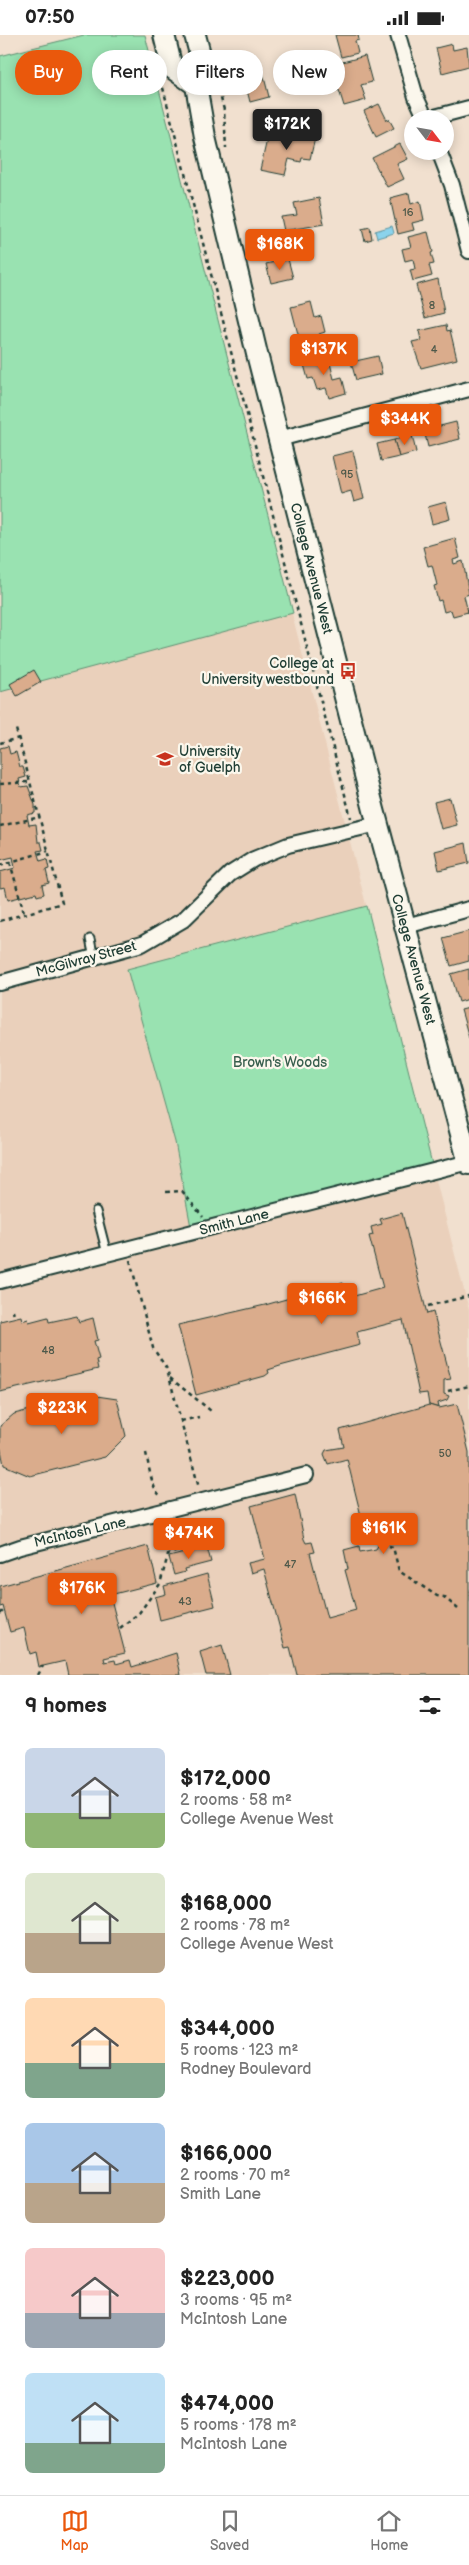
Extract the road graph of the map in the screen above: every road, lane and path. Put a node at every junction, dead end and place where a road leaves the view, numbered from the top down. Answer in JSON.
{"nodes":[{"id":1,"x":164,"y":35,"type":"edge"},
{"id":2,"x":195,"y":35,"type":"edge"},
{"id":3,"x":398,"y":35,"type":"edge"},
{"id":4,"x":199,"y":50,"type":"edge"},
{"id":5,"x":177,"y":72,"type":"edge"},
{"id":6,"x":164,"y":95,"type":"edge"},
{"id":7,"x":198,"y":95,"type":"edge"},
{"id":8,"x":469,"y":107,"type":"edge"},
{"id":9,"x":422,"y":110,"type":"edge"},
{"id":10,"x":454,"y":111,"type":"edge"},
{"id":11,"x":443,"y":160,"type":"edge"},
{"id":12,"x":469,"y":251,"type":"edge"},
{"id":13,"x":469,"y":389,"type":"edge"},
{"id":14,"x":279,"y":439,"type":"junction"},
{"id":15,"x":16,"y":729,"type":"dead end"},
{"id":16,"x":19,"y":738,"type":"junction"},
{"id":17,"x":0,"y":743,"type":"edge"},
{"id":18,"x":29,"y":781,"type":"junction"},
{"id":19,"x":0,"y":784,"type":"edge"},
{"id":20,"x":40,"y":817,"type":"junction"},
{"id":21,"x":352,"y":820,"type":"dead end"},
{"id":22,"x":378,"y":824,"type":"junction"},
{"id":23,"x":0,"y":827,"type":"edge"},
{"id":24,"x":48,"y":851,"type":"junction"},
{"id":25,"x":10,"y":862,"type":"junction"},
{"id":26,"x":0,"y":865,"type":"edge"},
{"id":27,"x":469,"y":909,"type":"edge"},
{"id":28,"x":24,"y":913,"type":"junction"},
{"id":29,"x":0,"y":921,"type":"edge"},
{"id":30,"x":406,"y":926,"type":"junction"},
{"id":31,"x":90,"y":939,"type":"dead end"},
{"id":32,"x":94,"y":958,"type":"junction"},
{"id":33,"x":0,"y":983,"type":"edge"},
{"id":34,"x":469,"y":1163,"type":"edge"},
{"id":35,"x":166,"y":1192,"type":"dead end"},
{"id":36,"x":96,"y":1211,"type":"dead end"},
{"id":37,"x":212,"y":1227,"type":"junction"},
{"id":38,"x":127,"y":1249,"type":"junction"},
{"id":39,"x":107,"y":1253,"type":"junction"},
{"id":40,"x":0,"y":1281,"type":"edge"},
{"id":41,"x":469,"y":1296,"type":"edge"},
{"id":42,"x":428,"y":1306,"type":"dead end"},
{"id":43,"x":13,"y":1310,"type":"dead end"},
{"id":44,"x":14,"y":1317,"type":"dead end"},
{"id":45,"x":170,"y":1378,"type":"junction"},
{"id":46,"x":469,"y":1386,"type":"edge"},
{"id":47,"x":448,"y":1391,"type":"dead end"},
{"id":48,"x":211,"y":1411,"type":"dead end"},
{"id":49,"x":198,"y":1417,"type":"dead end"},
{"id":50,"x":181,"y":1421,"type":"junction"},
{"id":51,"x":146,"y":1453,"type":"dead end"},
{"id":52,"x":306,"y":1475,"type":"dead end"},
{"id":53,"x":166,"y":1499,"type":"dead end"},
{"id":54,"x":203,"y":1502,"type":"junction"},
{"id":55,"x":208,"y":1537,"type":"dead end"},
{"id":56,"x":389,"y":1546,"type":"dead end"},
{"id":57,"x":0,"y":1554,"type":"edge"},
{"id":58,"x":458,"y":1609,"type":"dead end"},
{"id":59,"x":4,"y":1610,"type":"dead end"},
{"id":60,"x":0,"y":1614,"type":"edge"},
{"id":61,"x":120,"y":1628,"type":"dead end"},
{"id":62,"x":43,"y":1667,"type":"dead end"},
{"id":63,"x":38,"y":1675,"type":"edge"}],
"edges":[{"from":1,"to":5,"type":"main road"},
{"from":2,"to":4,"type":"main road","name":"College Avenue West"},
{"from":3,"to":9,"type":"street"},
{"from":6,"to":21,"type":"path"},
{"from":7,"to":14,"type":"main road","name":"College Avenue West"},
{"from":8,"to":10,"type":"street"},
{"from":11,"to":12,"type":"street"},
{"from":13,"to":14,"type":"street"},
{"from":14,"to":22,"type":"main road","name":"College Avenue West"},
{"from":15,"to":16,"type":"path"},
{"from":16,"to":17,"type":"path"},
{"from":16,"to":18,"type":"path"},
{"from":18,"to":19,"type":"path"},
{"from":18,"to":20,"type":"path"},
{"from":20,"to":23,"type":"path"},
{"from":20,"to":24,"type":"path"},
{"from":22,"to":30,"type":"main road","name":"College Avenue West"},
{"from":22,"to":32,"type":"street","name":"McGilvray Street"},
{"from":24,"to":25,"type":"path"},
{"from":24,"to":28,"type":"path"},
{"from":25,"to":26,"type":"path"},
{"from":25,"to":28,"type":"path"},
{"from":27,"to":30,"type":"street"},
{"from":28,"to":29,"type":"path"},
{"from":30,"to":34,"type":"main road","name":"College Avenue West"},
{"from":31,"to":32,"type":"lane"},
{"from":32,"to":33,"type":"street","name":"McGilvray Street"},
{"from":34,"to":37,"type":"street","name":"Smith Lane"},
{"from":35,"to":37,"type":"path"},
{"from":36,"to":39,"type":"lane"},
{"from":37,"to":38,"type":"street","name":"Smith Lane"},
{"from":38,"to":39,"type":"street","name":"Smith Lane"},
{"from":38,"to":45,"type":"path"},
{"from":39,"to":40,"type":"street","name":"Smith Lane"},
{"from":41,"to":42,"type":"path"},
{"from":43,"to":44,"type":"path"},
{"from":45,"to":48,"type":"path"},
{"from":45,"to":50,"type":"path"},
{"from":46,"to":47,"type":"path"},
{"from":49,"to":50,"type":"path"},
{"from":50,"to":54,"type":"path"},
{"from":51,"to":53,"type":"path"},
{"from":52,"to":54,"type":"street","name":"McIntosh Lane"},
{"from":54,"to":57,"type":"street","name":"McIntosh Lane"},
{"from":55,"to":61,"type":"path"},
{"from":56,"to":58,"type":"path"},
{"from":59,"to":60,"type":"path"},
{"from":62,"to":63,"type":"path"}]}
